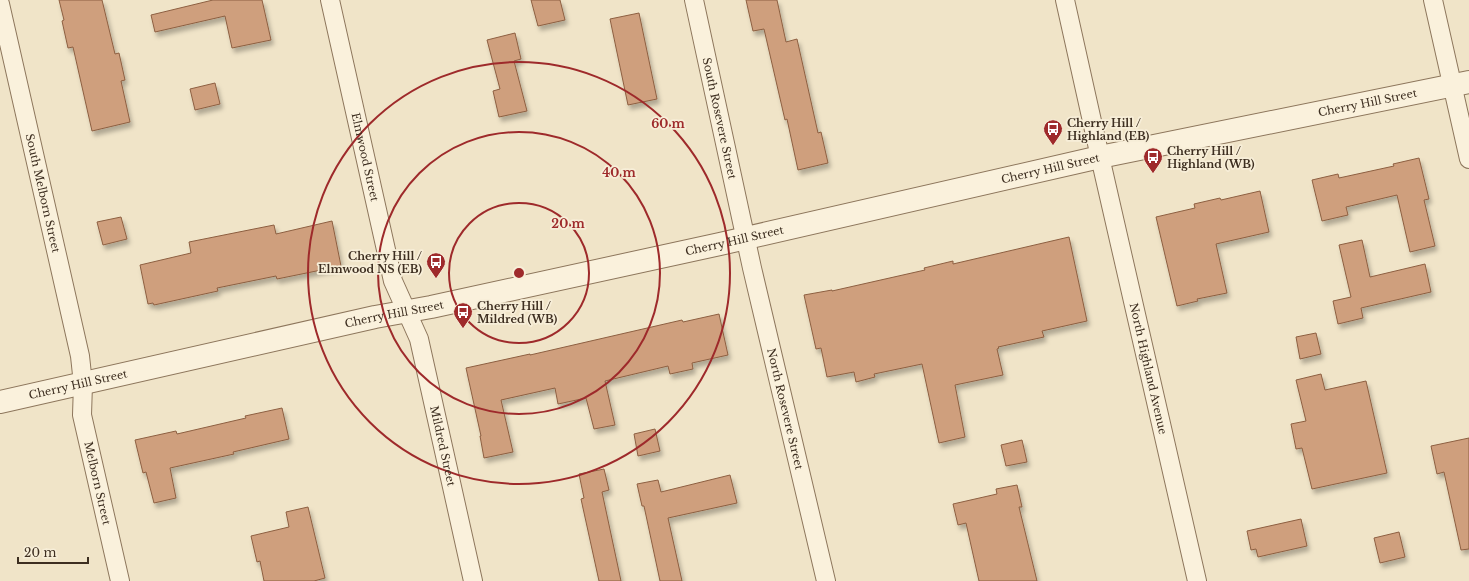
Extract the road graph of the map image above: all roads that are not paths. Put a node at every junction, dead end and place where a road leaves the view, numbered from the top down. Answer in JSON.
{"nodes":[{"id":1,"x":330,"y":0,"type":"edge"},
{"id":2,"x":694,"y":0,"type":"edge"},
{"id":3,"x":1065,"y":0,"type":"edge"},
{"id":4,"x":1433,"y":0,"type":"edge"},
{"id":5,"x":0,"y":4,"type":"edge"},
{"id":6,"x":1461,"y":84,"type":"edge"},
{"id":7,"x":1100,"y":157,"type":"junction"},
{"id":8,"x":1469,"y":159,"type":"edge"},
{"id":9,"x":745,"y":238,"type":"junction"},
{"id":10,"x":407,"y":312,"type":"junction"},
{"id":11,"x":83,"y":384,"type":"junction"},
{"id":12,"x":0,"y":402,"type":"edge"},
{"id":13,"x":120,"y":581,"type":"edge"},
{"id":14,"x":473,"y":581,"type":"edge"},
{"id":15,"x":826,"y":581,"type":"edge"},
{"id":16,"x":1197,"y":581,"type":"edge"}],
"edges":[{"from":1,"to":10,"type":"street","name":"Elmwood Street"},
{"from":2,"to":9,"type":"street","name":"South Rosevere Street"},
{"from":3,"to":7,"type":"street","name":"North Highland Avenue"},
{"from":4,"to":6,"type":"street"},
{"from":5,"to":11,"type":"street","name":"South Melborn Street"},
{"from":6,"to":7,"type":"street","name":"Cherry Hill Street"},
{"from":6,"to":8,"type":"street"},
{"from":7,"to":9,"type":"street","name":"Cherry Hill Street"},
{"from":7,"to":16,"type":"street","name":"North Highland Avenue"},
{"from":9,"to":10,"type":"street","name":"Cherry Hill Street"},
{"from":9,"to":15,"type":"street","name":"North Rosevere Street"},
{"from":10,"to":11,"type":"street","name":"Cherry Hill Street"},
{"from":10,"to":14,"type":"street","name":"Mildred Street"},
{"from":11,"to":12,"type":"street","name":"Cherry Hill Street"},
{"from":11,"to":13,"type":"street","name":"Melborn Street"}]}
